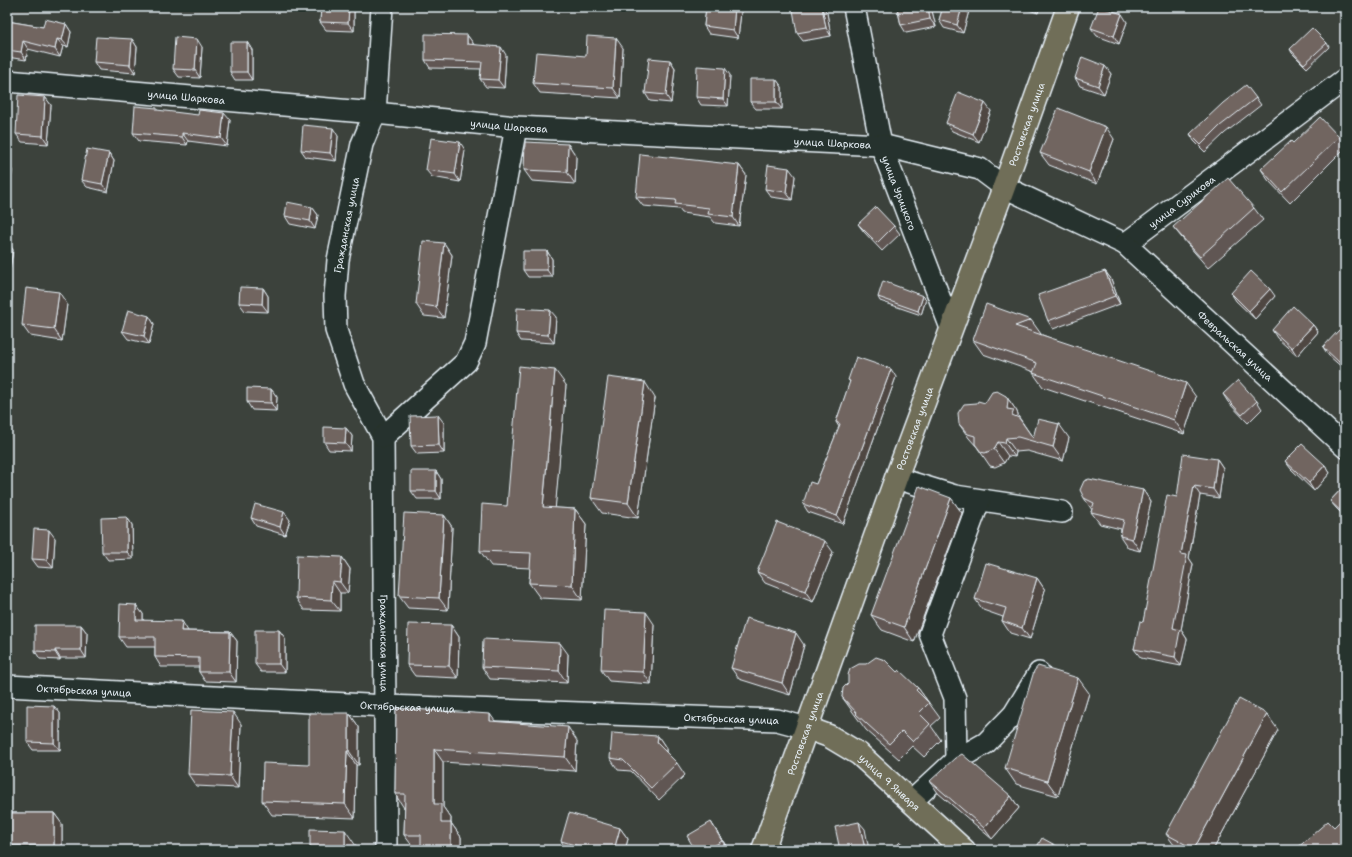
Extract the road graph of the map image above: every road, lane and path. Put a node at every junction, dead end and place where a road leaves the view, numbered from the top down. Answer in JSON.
{"nodes":[{"id":1,"x":382,"y":7,"type":"edge"},
{"id":2,"x":854,"y":7,"type":"edge"},
{"id":3,"x":1068,"y":7,"type":"edge"},
{"id":4,"x":1345,"y":79,"type":"edge"},
{"id":5,"x":7,"y":81,"type":"edge"},
{"id":6,"x":375,"y":112,"type":"junction"},
{"id":7,"x":516,"y":127,"type":"junction"},
{"id":8,"x":881,"y":145,"type":"junction"},
{"id":9,"x":1004,"y":187,"type":"junction"},
{"id":10,"x":1125,"y":244,"type":"junction"},
{"id":11,"x":951,"y":328,"type":"junction"},
{"id":12,"x":383,"y":437,"type":"junction"},
{"id":13,"x":1345,"y":447,"type":"edge"},
{"id":14,"x":896,"y":478,"type":"junction"},
{"id":15,"x":979,"y":501,"type":"junction"},
{"id":16,"x":1062,"y":512,"type":"dead end"},
{"id":17,"x":1039,"y":673,"type":"edge"},
{"id":18,"x":7,"y":686,"type":"edge"},
{"id":19,"x":386,"y":706,"type":"junction"},
{"id":20,"x":807,"y":728,"type":"junction"},
{"id":21,"x":956,"y":760,"type":"junction"},
{"id":22,"x":912,"y":801,"type":"junction"},
{"id":23,"x":386,"y":850,"type":"edge"},
{"id":24,"x":763,"y":850,"type":"edge"},
{"id":25,"x":964,"y":850,"type":"edge"}],
"edges":[{"from":1,"to":6,"type":"street","name":"Гражданская улица"},
{"from":2,"to":8,"type":"street","name":"улица Урицкого"},
{"from":3,"to":9,"type":"main road","name":"Ростовская улица"},
{"from":4,"to":10,"type":"street","name":"улица Сурикова"},
{"from":5,"to":6,"type":"street","name":"улица Шаркова"},
{"from":6,"to":7,"type":"street","name":"улица Шаркова"},
{"from":6,"to":12,"type":"street","name":"Гражданская улица"},
{"from":7,"to":8,"type":"street","name":"улица Шаркова"},
{"from":7,"to":12,"type":"street"},
{"from":8,"to":9,"type":"street","name":"улица Шаркова"},
{"from":8,"to":11,"type":"street","name":"улица Урицкого"},
{"from":9,"to":10,"type":"street"},
{"from":9,"to":11,"type":"main road","name":"Ростовская улица"},
{"from":10,"to":13,"type":"street","name":"Февральская улица"},
{"from":11,"to":14,"type":"main road","name":"Ростовская улица"},
{"from":12,"to":19,"type":"street","name":"Гражданская улица"},
{"from":14,"to":15,"type":"street"},
{"from":14,"to":20,"type":"main road","name":"Ростовская улица"},
{"from":15,"to":16,"type":"street"},
{"from":15,"to":21,"type":"street"},
{"from":17,"to":21,"type":"street"},
{"from":18,"to":19,"type":"street","name":"Октябрьская улица"},
{"from":19,"to":20,"type":"street","name":"Октябрьская улица"},
{"from":19,"to":23,"type":"street","name":"Гражданская улица"},
{"from":20,"to":22,"type":"main road","name":"улица 9 Января"},
{"from":20,"to":24,"type":"main road","name":"Ростовская улица"},
{"from":21,"to":22,"type":"street"},
{"from":22,"to":25,"type":"main road","name":"улица 9 Января"}]}
